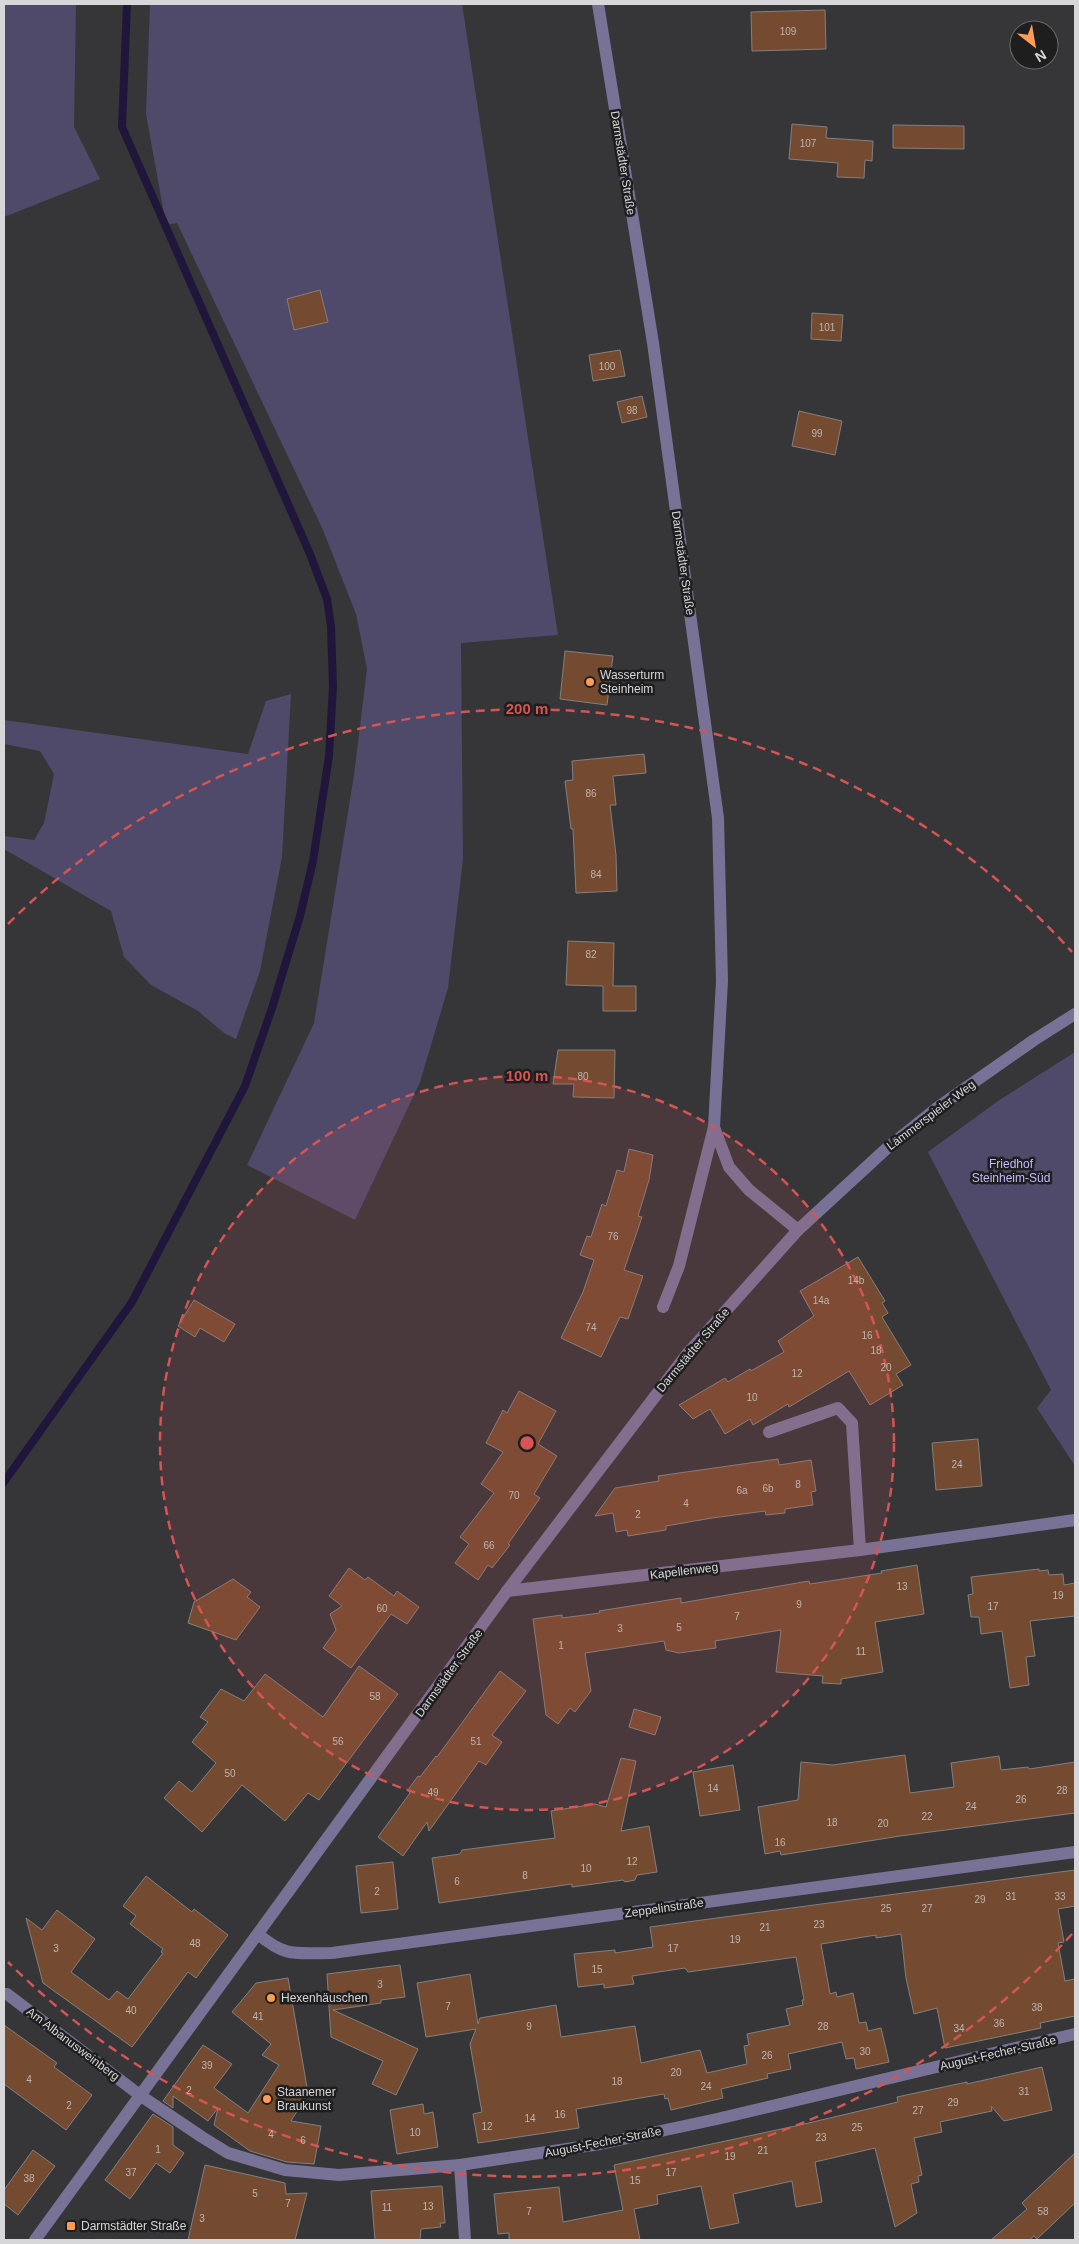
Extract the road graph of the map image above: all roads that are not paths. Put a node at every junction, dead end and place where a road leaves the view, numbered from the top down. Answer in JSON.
{"nodes":[{"id":1,"x":598,"y":4,"type":"edge"},
{"id":2,"x":1075,"y":1014,"type":"edge"},
{"id":3,"x":714,"y":1127,"type":"junction"},
{"id":4,"x":798,"y":1230,"type":"junction"},
{"id":5,"x":663,"y":1307,"type":"dead end"},
{"id":6,"x":769,"y":1432,"type":"dead end"},
{"id":7,"x":1075,"y":1520,"type":"edge"},
{"id":8,"x":860,"y":1550,"type":"junction"},
{"id":9,"x":508,"y":1591,"type":"junction"},
{"id":10,"x":1075,"y":1852,"type":"edge"},
{"id":11,"x":258,"y":1934,"type":"junction"},
{"id":12,"x":4,"y":1994,"type":"edge"},
{"id":13,"x":1075,"y":2034,"type":"edge"},
{"id":14,"x":141,"y":2096,"type":"junction"},
{"id":15,"x":460,"y":2165,"type":"junction"},
{"id":16,"x":35,"y":2240,"type":"edge"},
{"id":17,"x":466,"y":2240,"type":"edge"}],
"edges":[{"from":1,"to":3,"type":"street","name":"Darmstädter Straße"},
{"from":2,"to":4,"type":"street","name":"Lämmerspieler Weg"},
{"from":3,"to":4,"type":"street","name":"Darmstädter Straße"},
{"from":3,"to":5,"type":"street","name":"Darmstädter Straße"},
{"from":4,"to":9,"type":"street","name":"Darmstädter Straße"},
{"from":6,"to":8,"type":"street"},
{"from":7,"to":8,"type":"street","name":"Kapellenweg"},
{"from":8,"to":9,"type":"street","name":"Kapellenweg"},
{"from":9,"to":11,"type":"street","name":"Darmstädter Straße"},
{"from":10,"to":11,"type":"street","name":"Zeppelinstraße"},
{"from":11,"to":14,"type":"street","name":"Darmstädter Straße"},
{"from":12,"to":14,"type":"street","name":"Am Albanusweinberg"},
{"from":13,"to":15,"type":"street","name":"August-Fecher-Straße"},
{"from":14,"to":15,"type":"street","name":"August-Fecher-Straße"},
{"from":14,"to":16,"type":"street","name":"Darmstädter Straße"},
{"from":15,"to":17,"type":"street"}]}
